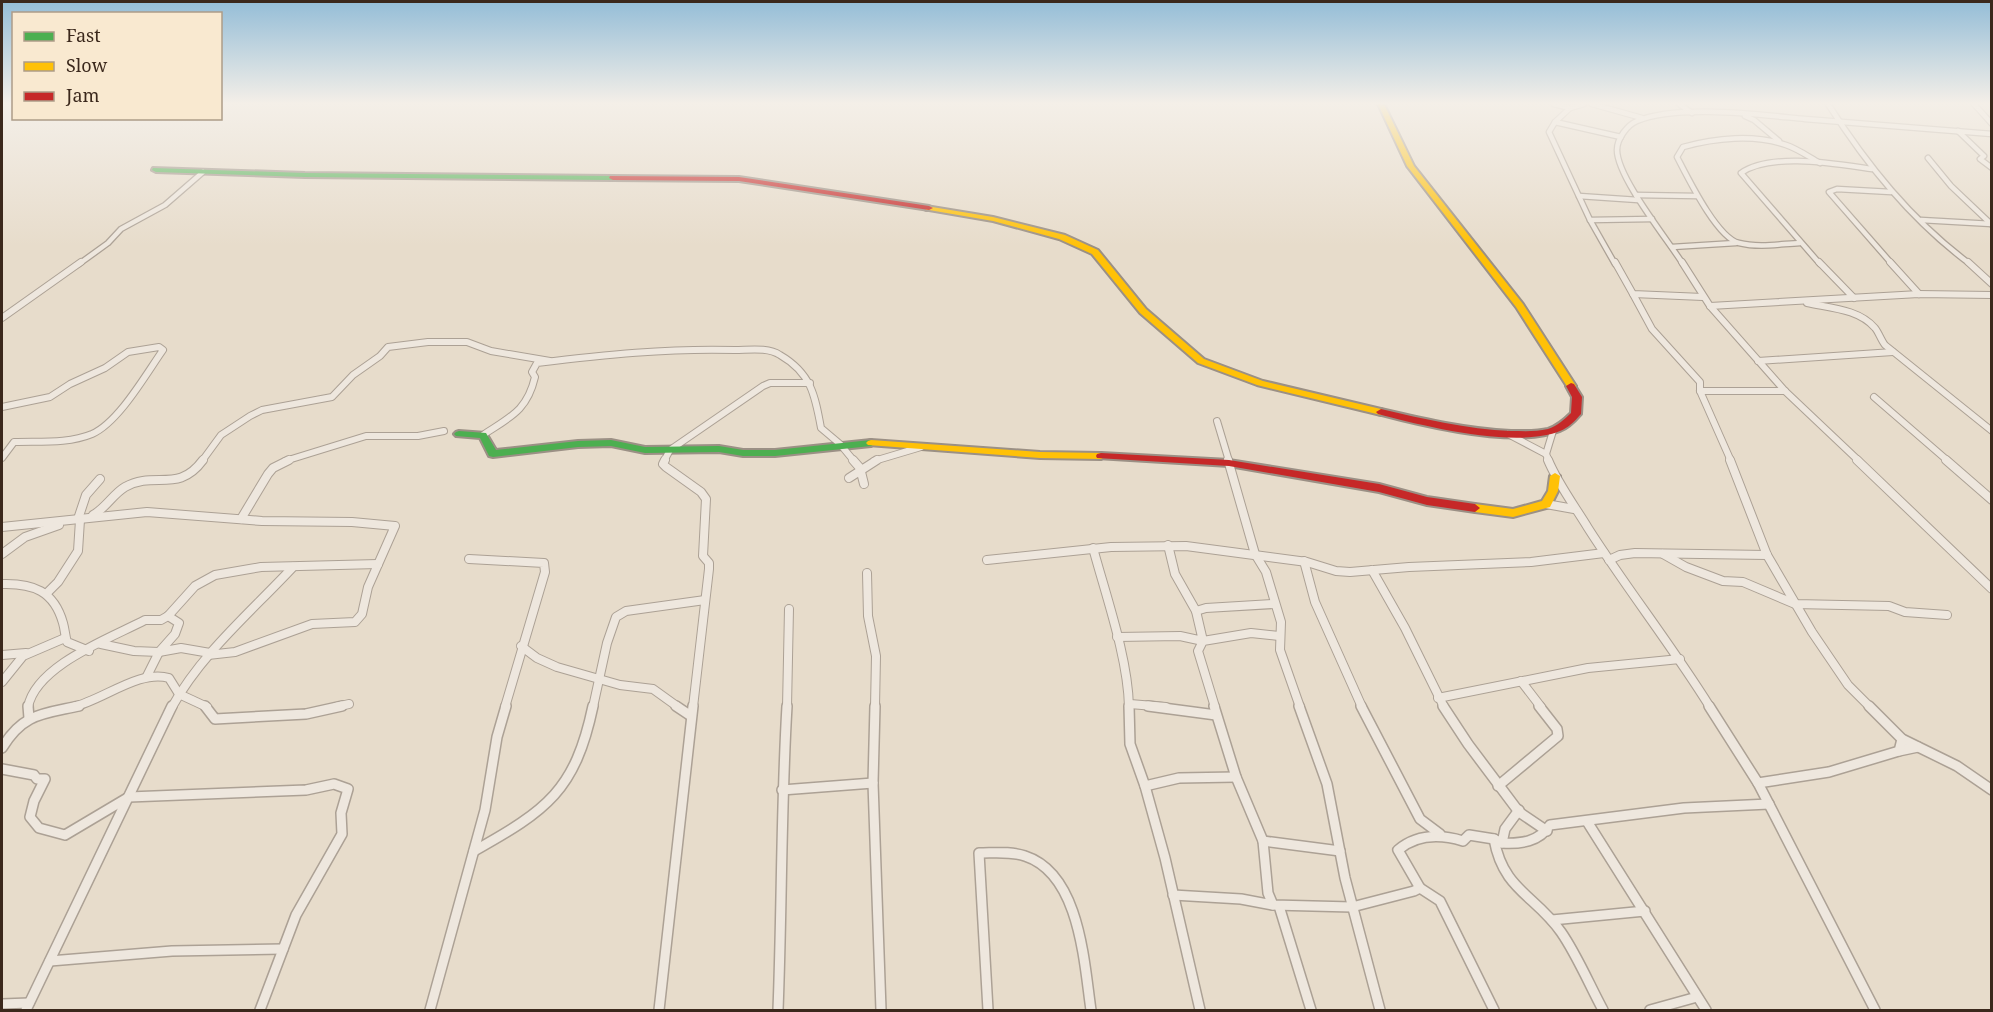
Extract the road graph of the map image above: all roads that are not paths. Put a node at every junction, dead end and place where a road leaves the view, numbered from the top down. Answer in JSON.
{"nodes":[{"id":1,"x":1405,"y":151,"type":"edge"},
{"id":2,"x":1558,"y":151,"type":"edge"},
{"id":3,"x":1617,"y":151,"type":"edge"},
{"id":4,"x":1681,"y":151,"type":"edge"},
{"id":5,"x":1797,"y":151,"type":"edge"},
{"id":6,"x":1859,"y":151,"type":"edge"},
{"id":7,"x":1979,"y":151,"type":"edge"},
{"id":8,"x":1984,"y":156,"type":"junction"},
{"id":9,"x":1992,"y":157,"type":"edge"},
{"id":10,"x":1928,"y":158,"type":"dead end"},
{"id":11,"x":1820,"y":164,"type":"junction"},
{"id":12,"x":1992,"y":168,"type":"edge"},
{"id":13,"x":1872,"y":169,"type":"junction"},
{"id":14,"x":156,"y":171,"type":"dead end"},
{"id":15,"x":203,"y":172,"type":"junction"},
{"id":16,"x":1891,"y":192,"type":"junction"},
{"id":17,"x":1579,"y":196,"type":"junction"},
{"id":18,"x":1697,"y":196,"type":"junction"},
{"id":19,"x":1637,"y":198,"type":"junction"},
{"id":20,"x":1652,"y":219,"type":"junction"},
{"id":21,"x":1590,"y":220,"type":"junction"},
{"id":22,"x":1921,"y":220,"type":"junction"},
{"id":23,"x":1991,"y":224,"type":"edge"},
{"id":24,"x":1737,"y":243,"type":"junction"},
{"id":25,"x":1800,"y":243,"type":"junction"},
{"id":26,"x":1672,"y":247,"type":"junction"},
{"id":27,"x":1983,"y":274,"type":"junction"},
{"id":28,"x":1992,"y":274,"type":"edge"},
{"id":29,"x":1992,"y":284,"type":"edge"},
{"id":30,"x":1633,"y":294,"type":"junction"},
{"id":31,"x":1919,"y":294,"type":"junction"},
{"id":32,"x":1992,"y":295,"type":"edge"},
{"id":33,"x":1703,"y":297,"type":"junction"},
{"id":34,"x":1854,"y":298,"type":"junction"},
{"id":35,"x":1800,"y":301,"type":"junction"},
{"id":36,"x":1710,"y":306,"type":"junction"},
{"id":37,"x":2,"y":318,"type":"edge"},
{"id":38,"x":1894,"y":352,"type":"junction"},
{"id":39,"x":1758,"y":361,"type":"junction"},
{"id":40,"x":550,"y":362,"type":"junction"},
{"id":41,"x":810,"y":383,"type":"junction"},
{"id":42,"x":1700,"y":391,"type":"junction"},
{"id":43,"x":1785,"y":391,"type":"junction"},
{"id":44,"x":1874,"y":397,"type":"dead end"},
{"id":45,"x":2,"y":407,"type":"edge"},
{"id":46,"x":1217,"y":421,"type":"dead end"},
{"id":47,"x":1992,"y":430,"type":"edge"},
{"id":48,"x":444,"y":431,"type":"dead end"},
{"id":49,"x":1553,"y":431,"type":"junction"},
{"id":50,"x":459,"y":434,"type":"dead end"},
{"id":51,"x":1508,"y":434,"type":"junction"},
{"id":52,"x":483,"y":435,"type":"junction"},
{"id":53,"x":840,"y":444,"type":"junction"},
{"id":54,"x":921,"y":447,"type":"junction"},
{"id":55,"x":670,"y":450,"type":"junction"},
{"id":56,"x":1546,"y":454,"type":"junction"},
{"id":57,"x":2,"y":458,"type":"edge"},
{"id":58,"x":1229,"y":463,"type":"junction"},
{"id":59,"x":860,"y":468,"type":"junction"},
{"id":60,"x":1555,"y":476,"type":"junction"},
{"id":61,"x":849,"y":478,"type":"dead end"},
{"id":62,"x":100,"y":479,"type":"dead end"},
{"id":63,"x":864,"y":484,"type":"dead end"},
{"id":64,"x":1992,"y":500,"type":"edge"},
{"id":65,"x":1546,"y":504,"type":"junction"},
{"id":66,"x":1574,"y":509,"type":"junction"},
{"id":67,"x":88,"y":517,"type":"junction"},
{"id":68,"x":79,"y":519,"type":"junction"},
{"id":69,"x":241,"y":519,"type":"junction"},
{"id":70,"x":2,"y":527,"type":"edge"},
{"id":71,"x":1168,"y":545,"type":"junction"},
{"id":72,"x":1093,"y":548,"type":"junction"},
{"id":73,"x":2,"y":554,"type":"edge"},
{"id":74,"x":1255,"y":554,"type":"junction"},
{"id":75,"x":1663,"y":554,"type":"junction"},
{"id":76,"x":1767,"y":555,"type":"junction"},
{"id":77,"x":1606,"y":557,"type":"junction"},
{"id":78,"x":469,"y":559,"type":"dead end"},
{"id":79,"x":987,"y":560,"type":"dead end"},
{"id":80,"x":1304,"y":561,"type":"junction"},
{"id":81,"x":378,"y":564,"type":"junction"},
{"id":82,"x":293,"y":567,"type":"junction"},
{"id":83,"x":1372,"y":570,"type":"junction"},
{"id":84,"x":867,"y":573,"type":"dead end"},
{"id":85,"x":2,"y":584,"type":"edge"},
{"id":86,"x":1992,"y":589,"type":"edge"},
{"id":87,"x":47,"y":592,"type":"junction"},
{"id":88,"x":705,"y":600,"type":"junction"},
{"id":89,"x":1274,"y":604,"type":"junction"},
{"id":90,"x":1795,"y":604,"type":"junction"},
{"id":91,"x":789,"y":609,"type":"dead end"},
{"id":92,"x":1196,"y":611,"type":"junction"},
{"id":93,"x":1947,"y":615,"type":"dead end"},
{"id":94,"x":168,"y":616,"type":"junction"},
{"id":95,"x":1279,"y":636,"type":"junction"},
{"id":96,"x":1118,"y":637,"type":"junction"},
{"id":97,"x":65,"y":638,"type":"junction"},
{"id":98,"x":1203,"y":641,"type":"junction"},
{"id":99,"x":101,"y":644,"type":"junction"},
{"id":100,"x":521,"y":646,"type":"junction"},
{"id":101,"x":89,"y":651,"type":"junction"},
{"id":102,"x":159,"y":652,"type":"junction"},
{"id":103,"x":29,"y":653,"type":"junction"},
{"id":104,"x":209,"y":654,"type":"junction"},
{"id":105,"x":2,"y":655,"type":"edge"},
{"id":106,"x":1680,"y":660,"type":"junction"},
{"id":107,"x":147,"y":676,"type":"junction"},
{"id":108,"x":600,"y":679,"type":"junction"},
{"id":109,"x":1521,"y":681,"type":"junction"},
{"id":110,"x":2,"y":682,"type":"edge"},
{"id":111,"x":179,"y":694,"type":"junction"},
{"id":112,"x":1438,"y":698,"type":"junction"},
{"id":113,"x":350,"y":704,"type":"dead end"},
{"id":114,"x":1130,"y":704,"type":"junction"},
{"id":115,"x":1216,"y":715,"type":"junction"},
{"id":116,"x":691,"y":716,"type":"junction"},
{"id":117,"x":29,"y":718,"type":"junction"},
{"id":118,"x":1902,"y":739,"type":"junction"},
{"id":119,"x":1918,"y":747,"type":"junction"},
{"id":120,"x":2,"y":748,"type":"edge"},
{"id":121,"x":1899,"y":752,"type":"junction"},
{"id":122,"x":2,"y":770,"type":"edge"},
{"id":123,"x":1236,"y":777,"type":"junction"},
{"id":124,"x":873,"y":783,"type":"junction"},
{"id":125,"x":1758,"y":783,"type":"junction"},
{"id":126,"x":1145,"y":786,"type":"junction"},
{"id":127,"x":1498,"y":786,"type":"junction"},
{"id":128,"x":782,"y":790,"type":"junction"},
{"id":129,"x":1992,"y":790,"type":"edge"},
{"id":130,"x":129,"y":797,"type":"junction"},
{"id":131,"x":1769,"y":804,"type":"junction"},
{"id":132,"x":1519,"y":810,"type":"junction"},
{"id":133,"x":1588,"y":823,"type":"junction"},
{"id":134,"x":1547,"y":831,"type":"junction"},
{"id":135,"x":1440,"y":834,"type":"junction"},
{"id":136,"x":1263,"y":841,"type":"junction"},
{"id":137,"x":1498,"y":841,"type":"junction"},
{"id":138,"x":474,"y":851,"type":"junction"},
{"id":139,"x":1340,"y":851,"type":"junction"},
{"id":140,"x":1420,"y":888,"type":"junction"},
{"id":141,"x":1173,"y":895,"type":"junction"},
{"id":142,"x":1276,"y":905,"type":"junction"},
{"id":143,"x":1352,"y":906,"type":"junction"},
{"id":144,"x":1645,"y":911,"type":"junction"},
{"id":145,"x":1552,"y":920,"type":"junction"},
{"id":146,"x":283,"y":949,"type":"junction"},
{"id":147,"x":50,"y":961,"type":"junction"},
{"id":148,"x":1697,"y":997,"type":"junction"},
{"id":149,"x":2,"y":1004,"type":"edge"},
{"id":150,"x":28,"y":1007,"type":"edge"},
{"id":151,"x":260,"y":1011,"type":"edge"},
{"id":152,"x":430,"y":1011,"type":"edge"},
{"id":153,"x":659,"y":1011,"type":"edge"},
{"id":154,"x":777,"y":1011,"type":"edge"},
{"id":155,"x":881,"y":1011,"type":"edge"},
{"id":156,"x":988,"y":1011,"type":"edge"},
{"id":157,"x":1091,"y":1011,"type":"edge"},
{"id":158,"x":1200,"y":1011,"type":"edge"},
{"id":159,"x":1311,"y":1011,"type":"edge"},
{"id":160,"x":1380,"y":1011,"type":"edge"},
{"id":161,"x":1494,"y":1011,"type":"edge"},
{"id":162,"x":1603,"y":1011,"type":"edge"},
{"id":163,"x":1650,"y":1011,"type":"edge"},
{"id":164,"x":1706,"y":1011,"type":"edge"},
{"id":165,"x":1875,"y":1011,"type":"edge"}],
"edges":[{"from":1,"to":49,"type":"street"},
{"from":2,"to":17,"type":"street"},
{"from":3,"to":19,"type":"street"},
{"from":4,"to":18,"type":"street"},
{"from":5,"to":11,"type":"street"},
{"from":6,"to":13,"type":"street"},
{"from":7,"to":8,"type":"street"},
{"from":8,"to":9,"type":"street"},
{"from":8,"to":12,"type":"street"},
{"from":10,"to":23,"type":"street"},
{"from":11,"to":13,"type":"street"},
{"from":11,"to":25,"type":"street"},
{"from":13,"to":16,"type":"street"},
{"from":14,"to":15,"type":"street"},
{"from":15,"to":37,"type":"street"},
{"from":15,"to":51,"type":"street"},
{"from":16,"to":22,"type":"street"},
{"from":16,"to":31,"type":"street"},
{"from":17,"to":19,"type":"street"},
{"from":17,"to":21,"type":"street"},
{"from":18,"to":19,"type":"street"},
{"from":18,"to":24,"type":"street"},
{"from":19,"to":20,"type":"street"},
{"from":20,"to":21,"type":"street"},
{"from":20,"to":26,"type":"street"},
{"from":21,"to":30,"type":"street"},
{"from":22,"to":23,"type":"street"},
{"from":22,"to":27,"type":"street"},
{"from":24,"to":25,"type":"street"},
{"from":24,"to":26,"type":"street"},
{"from":25,"to":34,"type":"street"},
{"from":26,"to":33,"type":"street"},
{"from":27,"to":28,"type":"street"},
{"from":27,"to":29,"type":"street"},
{"from":30,"to":33,"type":"street"},
{"from":30,"to":42,"type":"street"},
{"from":31,"to":32,"type":"street"},
{"from":31,"to":34,"type":"street"},
{"from":33,"to":36,"type":"street"},
{"from":34,"to":35,"type":"street"},
{"from":35,"to":36,"type":"street"},
{"from":35,"to":38,"type":"street"},
{"from":36,"to":39,"type":"street"},
{"from":38,"to":39,"type":"street"},
{"from":38,"to":47,"type":"street"},
{"from":39,"to":43,"type":"street"},
{"from":40,"to":41,"type":"street"},
{"from":40,"to":52,"type":"street"},
{"from":40,"to":67,"type":"street"},
{"from":41,"to":53,"type":"street"},
{"from":41,"to":55,"type":"street"},
{"from":42,"to":43,"type":"street"},
{"from":42,"to":76,"type":"street"},
{"from":43,"to":86,"type":"street"},
{"from":44,"to":64,"type":"street"},
{"from":45,"to":57,"type":"street"},
{"from":46,"to":58,"type":"street"},
{"from":48,"to":69,"type":"street"},
{"from":49,"to":51,"type":"street"},
{"from":49,"to":56,"type":"street"},
{"from":50,"to":52,"type":"street"},
{"from":51,"to":56,"type":"street"},
{"from":52,"to":55,"type":"street"},
{"from":53,"to":54,"type":"street"},
{"from":53,"to":55,"type":"street"},
{"from":53,"to":59,"type":"street"},
{"from":54,"to":58,"type":"street"},
{"from":54,"to":59,"type":"street"},
{"from":55,"to":88,"type":"street"},
{"from":56,"to":60,"type":"street"},
{"from":58,"to":65,"type":"street"},
{"from":58,"to":74,"type":"street"},
{"from":59,"to":61,"type":"street"},
{"from":59,"to":63,"type":"street"},
{"from":60,"to":65,"type":"street"},
{"from":60,"to":66,"type":"street"},
{"from":62,"to":68,"type":"street"},
{"from":65,"to":66,"type":"street"},
{"from":66,"to":77,"type":"street"},
{"from":67,"to":68,"type":"street"},
{"from":67,"to":69,"type":"street"},
{"from":68,"to":70,"type":"street"},
{"from":68,"to":73,"type":"street"},
{"from":68,"to":87,"type":"street"},
{"from":69,"to":81,"type":"street"},
{"from":71,"to":72,"type":"street"},
{"from":71,"to":74,"type":"street"},
{"from":71,"to":92,"type":"street"},
{"from":72,"to":79,"type":"street"},
{"from":72,"to":96,"type":"street"},
{"from":74,"to":80,"type":"street"},
{"from":74,"to":89,"type":"street"},
{"from":75,"to":76,"type":"street"},
{"from":75,"to":77,"type":"street"},
{"from":75,"to":90,"type":"street"},
{"from":76,"to":90,"type":"street"},
{"from":77,"to":83,"type":"street"},
{"from":77,"to":106,"type":"street"},
{"from":78,"to":100,"type":"street"},
{"from":80,"to":83,"type":"street"},
{"from":80,"to":135,"type":"street"},
{"from":81,"to":82,"type":"street"},
{"from":81,"to":104,"type":"street"},
{"from":82,"to":94,"type":"street"},
{"from":82,"to":104,"type":"street"},
{"from":83,"to":112,"type":"street"},
{"from":84,"to":124,"type":"street"},
{"from":85,"to":87,"type":"street"},
{"from":87,"to":97,"type":"street"},
{"from":88,"to":108,"type":"street"},
{"from":88,"to":116,"type":"street"},
{"from":89,"to":92,"type":"street"},
{"from":89,"to":95,"type":"street"},
{"from":90,"to":93,"type":"street"},
{"from":90,"to":118,"type":"street"},
{"from":91,"to":128,"type":"street"},
{"from":92,"to":98,"type":"street"},
{"from":94,"to":99,"type":"street"},
{"from":94,"to":102,"type":"street"},
{"from":95,"to":98,"type":"street"},
{"from":95,"to":139,"type":"street"},
{"from":96,"to":98,"type":"street"},
{"from":96,"to":114,"type":"street"},
{"from":97,"to":101,"type":"street"},
{"from":97,"to":103,"type":"street"},
{"from":98,"to":115,"type":"street"},
{"from":99,"to":101,"type":"street"},
{"from":99,"to":102,"type":"street"},
{"from":100,"to":108,"type":"street"},
{"from":100,"to":138,"type":"street"},
{"from":101,"to":117,"type":"street"},
{"from":102,"to":104,"type":"street"},
{"from":102,"to":107,"type":"street"},
{"from":103,"to":105,"type":"street"},
{"from":103,"to":110,"type":"street"},
{"from":104,"to":111,"type":"street"},
{"from":106,"to":109,"type":"street"},
{"from":106,"to":125,"type":"street"},
{"from":107,"to":111,"type":"street"},
{"from":107,"to":117,"type":"street"},
{"from":108,"to":116,"type":"street"},
{"from":108,"to":138,"type":"street"},
{"from":109,"to":112,"type":"street"},
{"from":109,"to":127,"type":"street"},
{"from":111,"to":113,"type":"street"},
{"from":111,"to":130,"type":"street"},
{"from":112,"to":127,"type":"street"},
{"from":114,"to":115,"type":"street"},
{"from":114,"to":126,"type":"street"},
{"from":115,"to":123,"type":"street"},
{"from":116,"to":153,"type":"street"},
{"from":117,"to":120,"type":"street"},
{"from":118,"to":119,"type":"street"},
{"from":118,"to":121,"type":"street"},
{"from":119,"to":121,"type":"street"},
{"from":119,"to":129,"type":"street"},
{"from":121,"to":125,"type":"street"},
{"from":122,"to":130,"type":"street"},
{"from":123,"to":126,"type":"street"},
{"from":123,"to":136,"type":"street"},
{"from":124,"to":128,"type":"street"},
{"from":124,"to":155,"type":"street"},
{"from":125,"to":131,"type":"street"},
{"from":126,"to":141,"type":"street"},
{"from":127,"to":132,"type":"street"},
{"from":128,"to":154,"type":"street"},
{"from":130,"to":146,"type":"street"},
{"from":130,"to":147,"type":"street"},
{"from":131,"to":133,"type":"street"},
{"from":131,"to":165,"type":"street"},
{"from":132,"to":134,"type":"street"},
{"from":132,"to":137,"type":"street"},
{"from":133,"to":134,"type":"street"},
{"from":133,"to":144,"type":"street"},
{"from":134,"to":137,"type":"street"},
{"from":135,"to":137,"type":"street"},
{"from":135,"to":140,"type":"street"},
{"from":136,"to":139,"type":"street"},
{"from":136,"to":142,"type":"street"},
{"from":137,"to":145,"type":"street"},
{"from":138,"to":152,"type":"street"},
{"from":139,"to":143,"type":"street"},
{"from":140,"to":143,"type":"street"},
{"from":140,"to":161,"type":"street"},
{"from":141,"to":142,"type":"street"},
{"from":141,"to":158,"type":"street"},
{"from":142,"to":143,"type":"street"},
{"from":142,"to":159,"type":"street"},
{"from":143,"to":160,"type":"street"},
{"from":144,"to":145,"type":"street"},
{"from":144,"to":148,"type":"street"},
{"from":145,"to":162,"type":"street"},
{"from":146,"to":147,"type":"street"},
{"from":146,"to":151,"type":"street"},
{"from":147,"to":150,"type":"street"},
{"from":148,"to":163,"type":"street"},
{"from":148,"to":164,"type":"street"},
{"from":149,"to":150,"type":"street"},
{"from":156,"to":157,"type":"street"}]}
